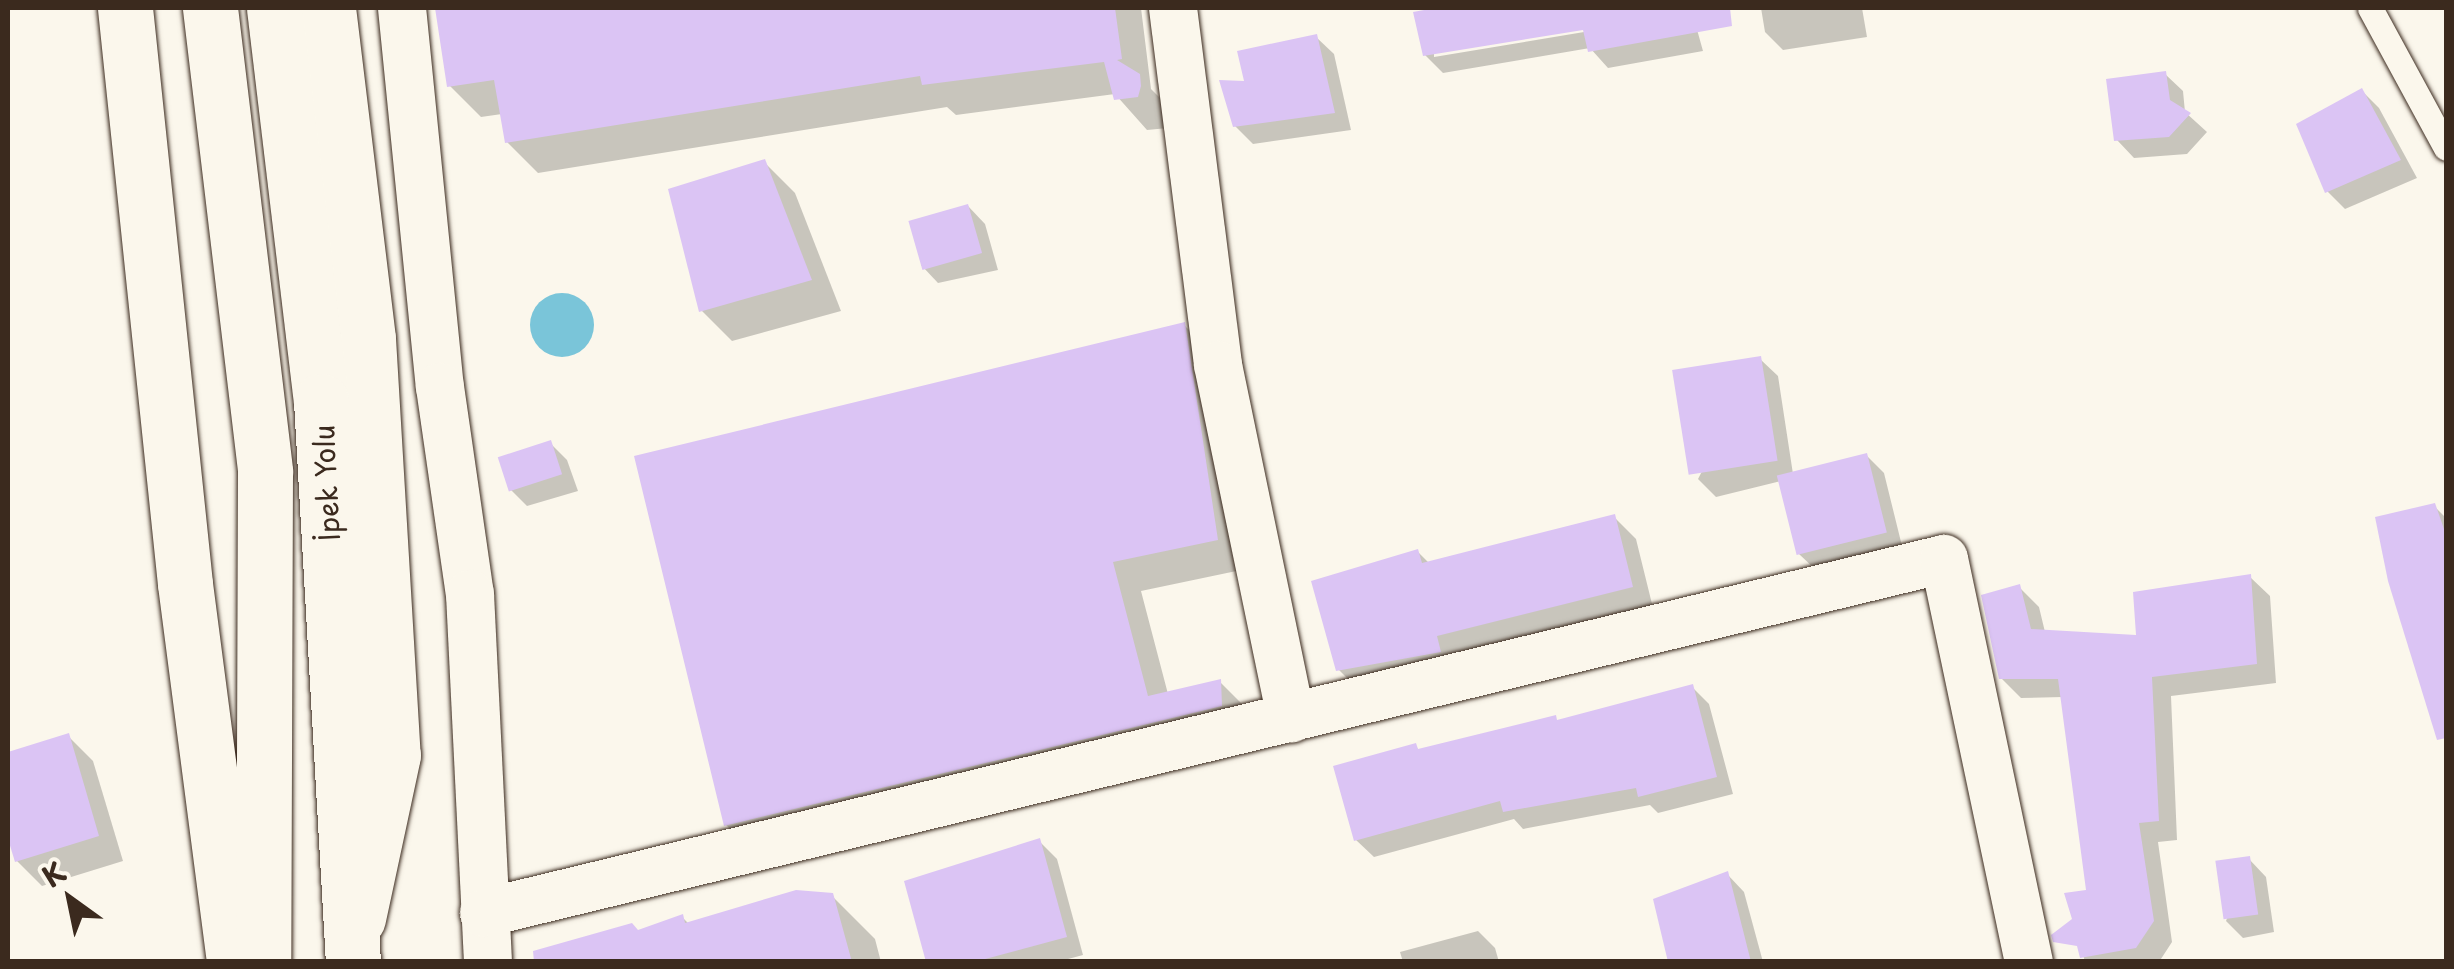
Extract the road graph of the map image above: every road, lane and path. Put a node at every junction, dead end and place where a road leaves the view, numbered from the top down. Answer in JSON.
{"nodes":[{"id":1,"x":125,"y":8,"type":"edge"},
{"id":2,"x":210,"y":8,"type":"edge"},
{"id":3,"x":274,"y":8,"type":"edge"},
{"id":4,"x":328,"y":8,"type":"edge"},
{"id":5,"x":402,"y":8,"type":"edge"},
{"id":6,"x":1173,"y":8,"type":"edge"},
{"id":7,"x":2370,"y":8,"type":"edge"},
{"id":8,"x":2446,"y":148,"type":"edge"},
{"id":9,"x":1291,"y":720,"type":"junction"},
{"id":10,"x":484,"y":913,"type":"junction"},
{"id":11,"x":352,"y":953,"type":"edge"},
{"id":12,"x":234,"y":962,"type":"edge"},
{"id":13,"x":263,"y":962,"type":"edge"},
{"id":14,"x":488,"y":962,"type":"edge"},
{"id":15,"x":2030,"y":962,"type":"edge"}],
"edges":[{"from":1,"to":12,"type":"main road"},
{"from":2,"to":13,"type":"main road"},
{"from":3,"to":11,"type":"main road","name":"İpek Yolu"},
{"from":4,"to":11,"type":"main road"},
{"from":5,"to":10,"type":"street"},
{"from":6,"to":9,"type":"street"},
{"from":7,"to":8,"type":"lane"},
{"from":9,"to":10,"type":"street"},
{"from":9,"to":15,"type":"street"},
{"from":10,"to":14,"type":"street"}]}
